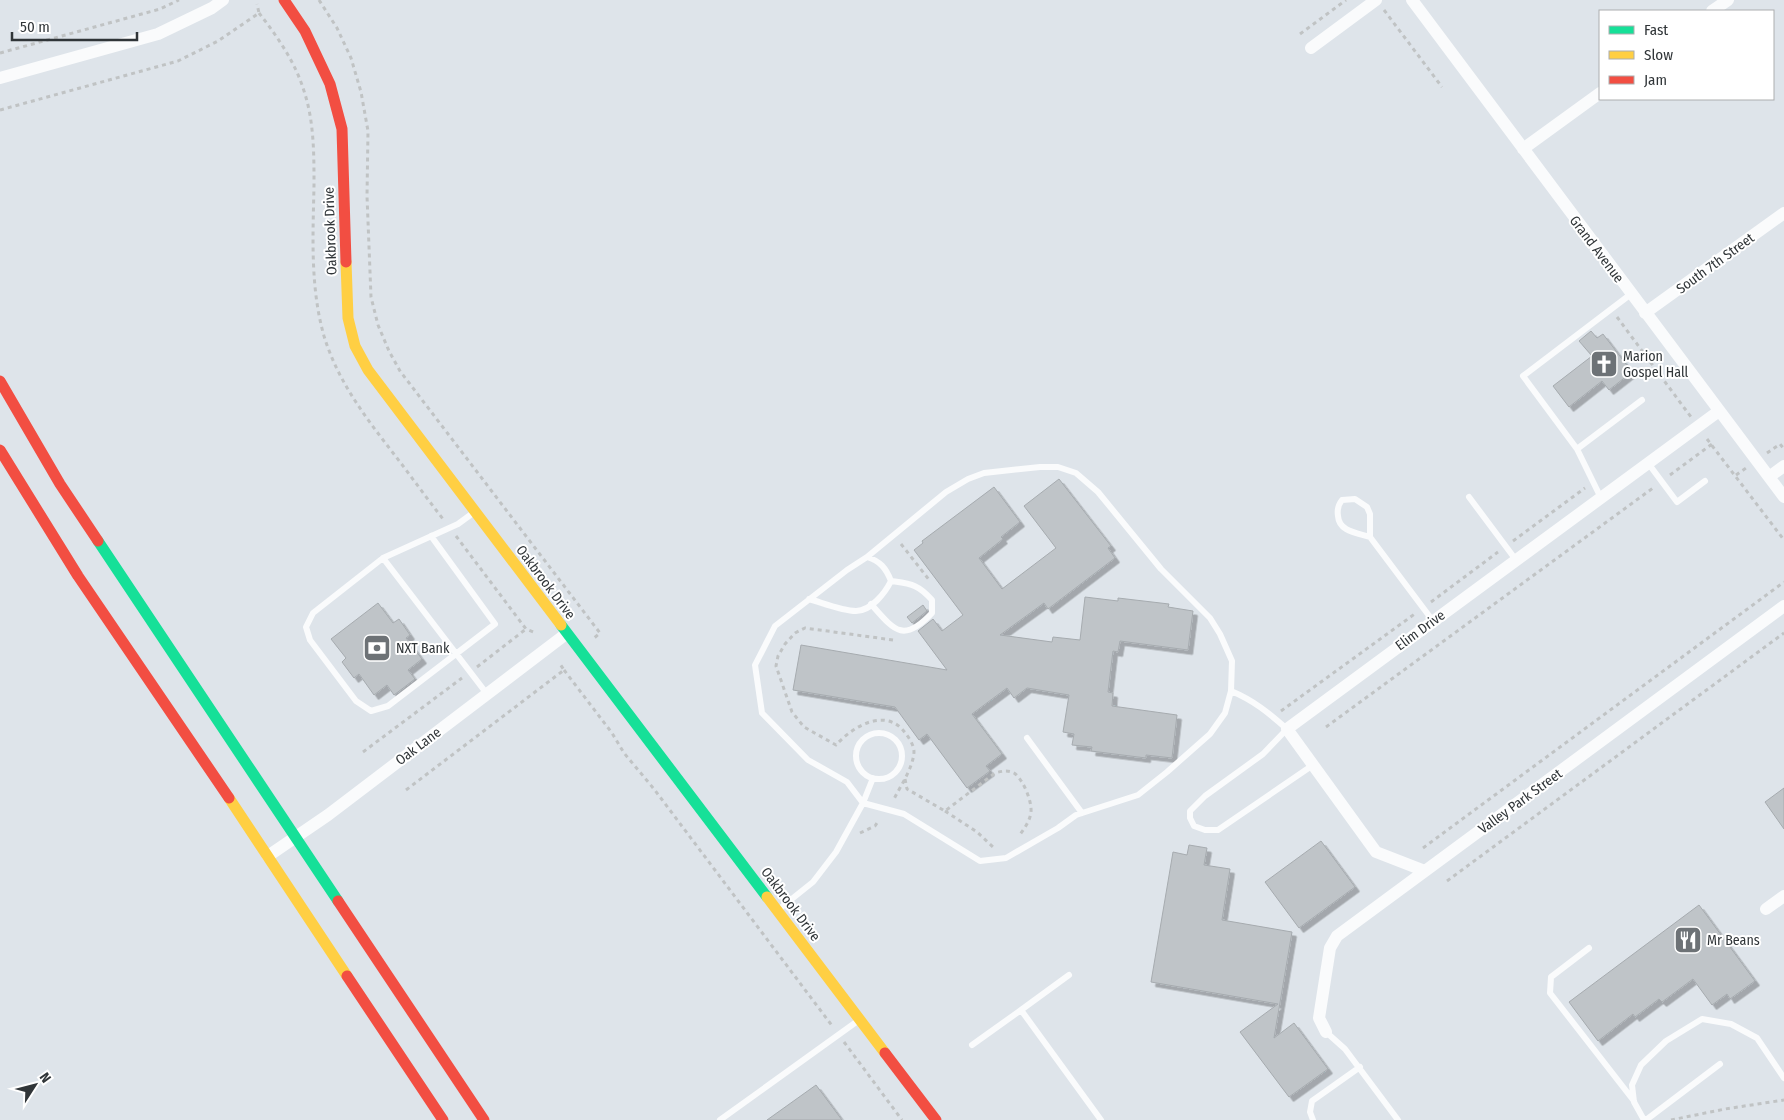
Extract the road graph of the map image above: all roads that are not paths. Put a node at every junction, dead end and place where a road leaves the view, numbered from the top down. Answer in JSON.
{"nodes":[{"id":1,"x":223,"y":0,"type":"edge"},
{"id":2,"x":284,"y":0,"type":"edge"},
{"id":3,"x":1412,"y":0,"type":"edge"},
{"id":4,"x":1728,"y":0,"type":"edge"},
{"id":5,"x":1380,"y":4,"type":"edge"},
{"id":6,"x":1713,"y":10,"type":"edge"},
{"id":7,"x":1311,"y":48,"type":"dead end"},
{"id":8,"x":0,"y":78,"type":"edge"},
{"id":9,"x":1599,"y":94,"type":"edge"},
{"id":10,"x":1523,"y":149,"type":"junction"},
{"id":11,"x":1784,"y":213,"type":"edge"},
{"id":12,"x":1631,"y":294,"type":"junction"},
{"id":13,"x":1645,"y":313,"type":"junction"},
{"id":14,"x":0,"y":381,"type":"edge"},
{"id":15,"x":1642,"y":400,"type":"dead end"},
{"id":16,"x":1719,"y":411,"type":"junction"},
{"id":17,"x":1577,"y":449,"type":"junction"},
{"id":18,"x":0,"y":450,"type":"edge"},
{"id":19,"x":1648,"y":463,"type":"junction"},
{"id":20,"x":1784,"y":466,"type":"edge"},
{"id":21,"x":1769,"y":477,"type":"junction"},
{"id":22,"x":1705,"y":481,"type":"dead end"},
{"id":23,"x":1469,"y":497,"type":"dead end"},
{"id":24,"x":1784,"y":497,"type":"edge"},
{"id":25,"x":1601,"y":498,"type":"junction"},
{"id":26,"x":474,"y":512,"type":"junction"},
{"id":27,"x":431,"y":536,"type":"junction"},
{"id":28,"x":1370,"y":537,"type":"junction"},
{"id":29,"x":867,"y":557,"type":"junction"},
{"id":30,"x":383,"y":558,"type":"junction"},
{"id":31,"x":1516,"y":560,"type":"junction"},
{"id":32,"x":891,"y":581,"type":"junction"},
{"id":33,"x":809,"y":599,"type":"junction"},
{"id":34,"x":870,"y":604,"type":"junction"},
{"id":35,"x":1784,"y":606,"type":"edge"},
{"id":36,"x":1433,"y":621,"type":"junction"},
{"id":37,"x":566,"y":634,"type":"junction"},
{"id":38,"x":457,"y":654,"type":"junction"},
{"id":39,"x":1231,"y":691,"type":"junction"},
{"id":40,"x":487,"y":694,"type":"junction"},
{"id":41,"x":1287,"y":729,"type":"junction"},
{"id":42,"x":1027,"y":738,"type":"dead end"},
{"id":43,"x":1313,"y":765,"type":"junction"},
{"id":44,"x":873,"y":778,"type":"junction"},
{"id":45,"x":862,"y":803,"type":"junction"},
{"id":46,"x":1082,"y":813,"type":"junction"},
{"id":47,"x":295,"y":838,"type":"junction"},
{"id":48,"x":268,"y":856,"type":"junction"},
{"id":49,"x":1425,"y":871,"type":"junction"},
{"id":50,"x":1784,"y":896,"type":"edge"},
{"id":51,"x":1766,"y":909,"type":"dead end"},
{"id":52,"x":777,"y":910,"type":"junction"},
{"id":53,"x":1589,"y":948,"type":"dead end"},
{"id":54,"x":1069,"y":975,"type":"dead end"},
{"id":55,"x":1021,"y":1010,"type":"junction"},
{"id":56,"x":860,"y":1019,"type":"junction"},
{"id":57,"x":1326,"y":1032,"type":"joint"},
{"id":58,"x":972,"y":1045,"type":"dead end"},
{"id":59,"x":1720,"y":1064,"type":"dead end"},
{"id":60,"x":1360,"y":1067,"type":"junction"},
{"id":61,"x":1784,"y":1078,"type":"edge"},
{"id":62,"x":1634,"y":1102,"type":"junction"},
{"id":63,"x":443,"y":1120,"type":"edge"},
{"id":64,"x":484,"y":1120,"type":"edge"},
{"id":65,"x":720,"y":1120,"type":"edge"},
{"id":66,"x":936,"y":1120,"type":"edge"},
{"id":67,"x":1101,"y":1120,"type":"edge"},
{"id":68,"x":1313,"y":1120,"type":"edge"},
{"id":69,"x":1398,"y":1120,"type":"edge"},
{"id":70,"x":1645,"y":1120,"type":"edge"}],
"edges":[{"from":1,"to":8,"type":"street"},
{"from":2,"to":26,"type":"main road","name":"Oakbrook Drive"},
{"from":3,"to":10,"type":"street","name":"Grand Avenue"},
{"from":4,"to":6,"type":"street"},
{"from":5,"to":7,"type":"street"},
{"from":9,"to":10,"type":"street"},
{"from":10,"to":12,"type":"street","name":"Grand Avenue"},
{"from":11,"to":13,"type":"street","name":"South 7th Street"},
{"from":12,"to":13,"type":"street","name":"Grand Avenue"},
{"from":12,"to":17,"type":"lane"},
{"from":13,"to":16,"type":"street","name":"Grand Avenue"},
{"from":14,"to":47,"type":"main road"},
{"from":15,"to":17,"type":"lane"},
{"from":16,"to":19,"type":"street","name":"Elim Drive"},
{"from":16,"to":21,"type":"street","name":"Grand Avenue"},
{"from":17,"to":25,"type":"lane"},
{"from":18,"to":48,"type":"main road"},
{"from":19,"to":22,"type":"lane"},
{"from":19,"to":25,"type":"street","name":"Elim Drive"},
{"from":20,"to":21,"type":"street"},
{"from":21,"to":24,"type":"street","name":"Grand Avenue"},
{"from":23,"to":31,"type":"lane"},
{"from":25,"to":31,"type":"street","name":"Elim Drive"},
{"from":26,"to":27,"type":"lane"},
{"from":26,"to":37,"type":"main road","name":"Oakbrook Drive"},
{"from":27,"to":30,"type":"lane"},
{"from":27,"to":38,"type":"lane"},
{"from":28,"to":28,"type":"lane"},
{"from":28,"to":36,"type":"lane"},
{"from":29,"to":32,"type":"lane"},
{"from":29,"to":33,"type":"lane"},
{"from":29,"to":39,"type":"lane"},
{"from":30,"to":38,"type":"lane"},
{"from":30,"to":38,"type":"lane"},
{"from":31,"to":36,"type":"street","name":"Elim Drive"},
{"from":32,"to":34,"type":"lane"},
{"from":32,"to":34,"type":"lane"},
{"from":33,"to":34,"type":"lane"},
{"from":33,"to":45,"type":"lane"},
{"from":35,"to":49,"type":"street","name":"Valley Park Street"},
{"from":36,"to":41,"type":"street","name":"Elim Drive"},
{"from":37,"to":40,"type":"street","name":"Oak Lane"},
{"from":37,"to":52,"type":"main road","name":"Oakbrook Drive"},
{"from":38,"to":40,"type":"lane"},
{"from":39,"to":41,"type":"lane"},
{"from":39,"to":46,"type":"lane"},
{"from":40,"to":47,"type":"street","name":"Oak Lane"},
{"from":41,"to":43,"type":"street"},
{"from":41,"to":43,"type":"lane"},
{"from":42,"to":46,"type":"lane"},
{"from":43,"to":49,"type":"street"},
{"from":44,"to":44,"type":"lane"},
{"from":44,"to":45,"type":"lane"},
{"from":45,"to":46,"type":"lane"},
{"from":45,"to":52,"type":"lane"},
{"from":47,"to":48,"type":"street","name":"Oak Lane"},
{"from":47,"to":64,"type":"main road"},
{"from":48,"to":63,"type":"main road"},
{"from":49,"to":57,"type":"street","name":"Valley Park Street"},
{"from":50,"to":51,"type":"street"},
{"from":52,"to":56,"type":"main road","name":"Oakbrook Drive"},
{"from":53,"to":62,"type":"lane"},
{"from":54,"to":55,"type":"lane"},
{"from":55,"to":58,"type":"lane"},
{"from":55,"to":67,"type":"lane"},
{"from":56,"to":65,"type":"lane"},
{"from":56,"to":66,"type":"main road","name":"Oakbrook Drive"},
{"from":57,"to":60,"type":"lane"},
{"from":59,"to":70,"type":"lane"},
{"from":60,"to":68,"type":"lane"},
{"from":60,"to":69,"type":"lane"},
{"from":61,"to":62,"type":"lane"},
{"from":62,"to":70,"type":"lane"}]}
